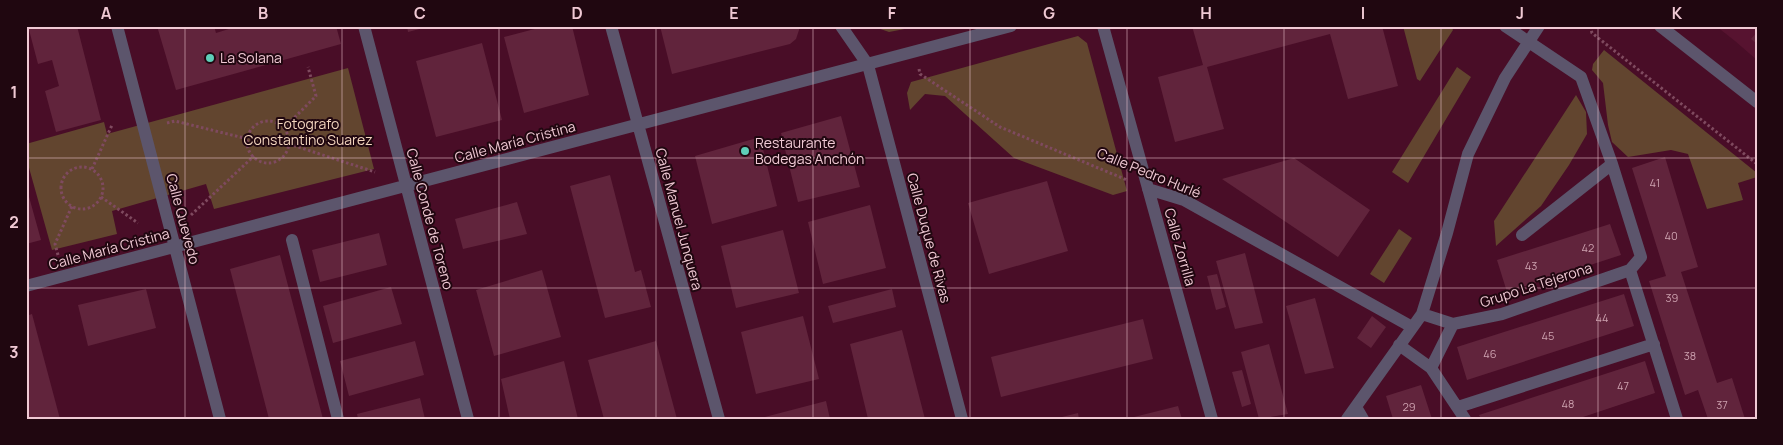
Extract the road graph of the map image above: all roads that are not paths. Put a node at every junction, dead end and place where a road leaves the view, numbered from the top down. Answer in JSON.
{"nodes":[{"id":1,"x":117,"y":26,"type":"edge"},
{"id":2,"x":364,"y":26,"type":"edge"},
{"id":3,"x":611,"y":26,"type":"edge"},
{"id":4,"x":841,"y":26,"type":"edge"},
{"id":5,"x":1011,"y":26,"type":"edge"},
{"id":6,"x":1103,"y":26,"type":"edge"},
{"id":7,"x":1505,"y":26,"type":"edge"},
{"id":8,"x":1539,"y":26,"type":"edge"},
{"id":9,"x":1660,"y":26,"type":"edge"},
{"id":10,"x":1530,"y":41,"type":"junction"},
{"id":11,"x":868,"y":65,"type":"junction"},
{"id":12,"x":1757,"y":102,"type":"edge"},
{"id":13,"x":638,"y":126,"type":"junction"},
{"id":14,"x":1612,"y":164,"type":"junction"},
{"id":15,"x":406,"y":186,"type":"junction"},
{"id":16,"x":1148,"y":189,"type":"junction"},
{"id":17,"x":1522,"y":235,"type":"dead end"},
{"id":18,"x":292,"y":240,"type":"dead end"},
{"id":19,"x":175,"y":247,"type":"junction"},
{"id":20,"x":1630,"y":270,"type":"junction"},
{"id":21,"x":26,"y":286,"type":"edge"},
{"id":22,"x":1422,"y":314,"type":"junction"},
{"id":23,"x":1453,"y":324,"type":"junction"},
{"id":24,"x":1412,"y":327,"type":"junction"},
{"id":25,"x":1654,"y":344,"type":"junction"},
{"id":26,"x":1399,"y":345,"type":"junction"},
{"id":27,"x":1431,"y":368,"type":"junction"},
{"id":28,"x":1356,"y":407,"type":"junction"},
{"id":29,"x":1458,"y":407,"type":"junction"},
{"id":30,"x":220,"y":419,"type":"edge"},
{"id":31,"x":338,"y":419,"type":"edge"},
{"id":32,"x":468,"y":419,"type":"edge"},
{"id":33,"x":719,"y":419,"type":"edge"},
{"id":34,"x":962,"y":419,"type":"edge"},
{"id":35,"x":1212,"y":419,"type":"edge"},
{"id":36,"x":1347,"y":419,"type":"edge"},
{"id":37,"x":1364,"y":419,"type":"edge"},
{"id":38,"x":1465,"y":419,"type":"edge"},
{"id":39,"x":1677,"y":419,"type":"edge"}],
"edges":[{"from":1,"to":19,"type":"street","name":"Calle Quevedo"},
{"from":2,"to":15,"type":"street","name":"Calle Conde de Toreno"},
{"from":3,"to":13,"type":"street","name":"Calle Manuel Junquera"},
{"from":4,"to":11,"type":"street"},
{"from":5,"to":11,"type":"street","name":"Calle María Cristina"},
{"from":6,"to":16,"type":"street","name":"Calle Zorrilla"},
{"from":7,"to":10,"type":"street"},
{"from":8,"to":10,"type":"street"},
{"from":9,"to":12,"type":"street"},
{"from":10,"to":14,"type":"street"},
{"from":10,"to":22,"type":"street"},
{"from":11,"to":13,"type":"street","name":"Calle María Cristina"},
{"from":11,"to":34,"type":"street","name":"Calle Duque de Rivas"},
{"from":13,"to":15,"type":"street","name":"Calle María Cristina"},
{"from":13,"to":33,"type":"street","name":"Calle Manuel Junquera"},
{"from":14,"to":17,"type":"street"},
{"from":14,"to":20,"type":"street"},
{"from":15,"to":19,"type":"street","name":"Calle María Cristina"},
{"from":15,"to":32,"type":"street","name":"Calle Conde de Toreno"},
{"from":16,"to":24,"type":"street","name":"Calle Pedro Hurlé"},
{"from":16,"to":35,"type":"street","name":"Calle Zorrilla"},
{"from":18,"to":31,"type":"street"},
{"from":19,"to":21,"type":"street","name":"Calle María Cristina"},
{"from":19,"to":30,"type":"street","name":"Calle Quevedo"},
{"from":20,"to":23,"type":"street","name":"Grupo La Tejerona"},
{"from":20,"to":25,"type":"street"},
{"from":22,"to":23,"type":"street","name":"Grupo La Tejerona"},
{"from":22,"to":24,"type":"street"},
{"from":23,"to":27,"type":"street"},
{"from":24,"to":26,"type":"street"},
{"from":25,"to":29,"type":"street"},
{"from":25,"to":39,"type":"street"},
{"from":26,"to":27,"type":"street"},
{"from":26,"to":28,"type":"street"},
{"from":27,"to":29,"type":"street"},
{"from":28,"to":36,"type":"street"},
{"from":28,"to":37,"type":"street"},
{"from":29,"to":38,"type":"street"}]}
